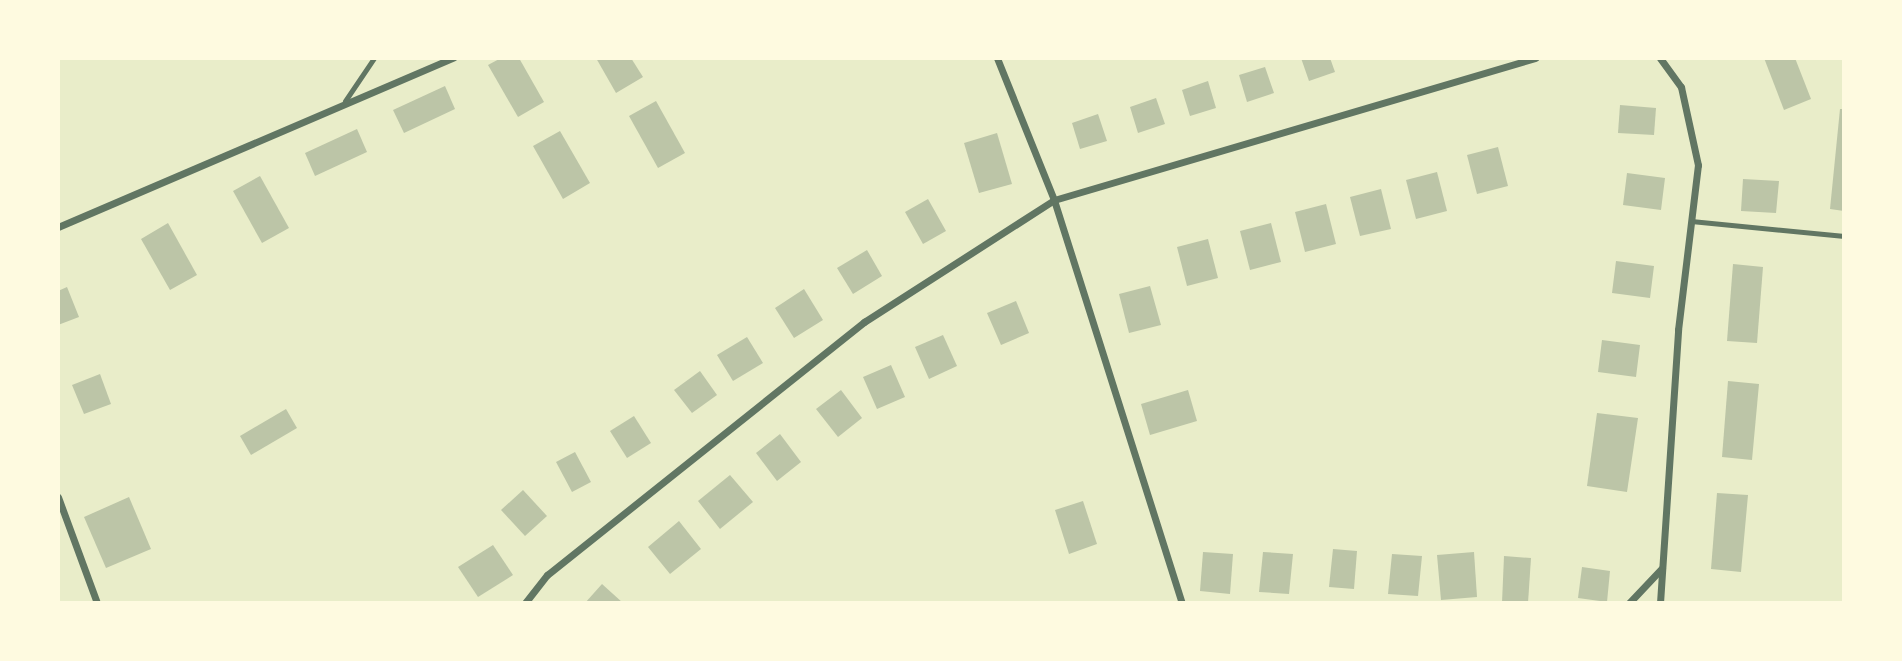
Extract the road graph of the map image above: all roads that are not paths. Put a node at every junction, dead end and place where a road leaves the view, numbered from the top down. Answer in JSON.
{"nodes":[{"id":1,"x":374,"y":58,"type":"edge"},
{"id":2,"x":453,"y":58,"type":"edge"},
{"id":3,"x":997,"y":58,"type":"edge"},
{"id":4,"x":1535,"y":58,"type":"edge"},
{"id":5,"x":1660,"y":58,"type":"edge"},
{"id":6,"x":345,"y":101,"type":"junction"},
{"id":7,"x":1054,"y":200,"type":"junction"},
{"id":8,"x":1691,"y":221,"type":"junction"},
{"id":9,"x":58,"y":226,"type":"edge"},
{"id":10,"x":1844,"y":236,"type":"edge"},
{"id":11,"x":58,"y":497,"type":"edge"},
{"id":12,"x":1662,"y":568,"type":"junction"},
{"id":13,"x":97,"y":603,"type":"edge"},
{"id":14,"x":525,"y":603,"type":"edge"},
{"id":15,"x":1182,"y":603,"type":"edge"},
{"id":16,"x":1629,"y":603,"type":"edge"},
{"id":17,"x":1660,"y":603,"type":"edge"}],
"edges":[{"from":1,"to":6,"type":"lane"},
{"from":2,"to":6,"type":"street"},
{"from":3,"to":7,"type":"street"},
{"from":4,"to":7,"type":"street"},
{"from":5,"to":8,"type":"street"},
{"from":6,"to":9,"type":"street"},
{"from":7,"to":14,"type":"street"},
{"from":7,"to":15,"type":"street"},
{"from":8,"to":10,"type":"lane"},
{"from":8,"to":12,"type":"street"},
{"from":11,"to":13,"type":"street"},
{"from":12,"to":16,"type":"street"},
{"from":12,"to":17,"type":"street"}]}
